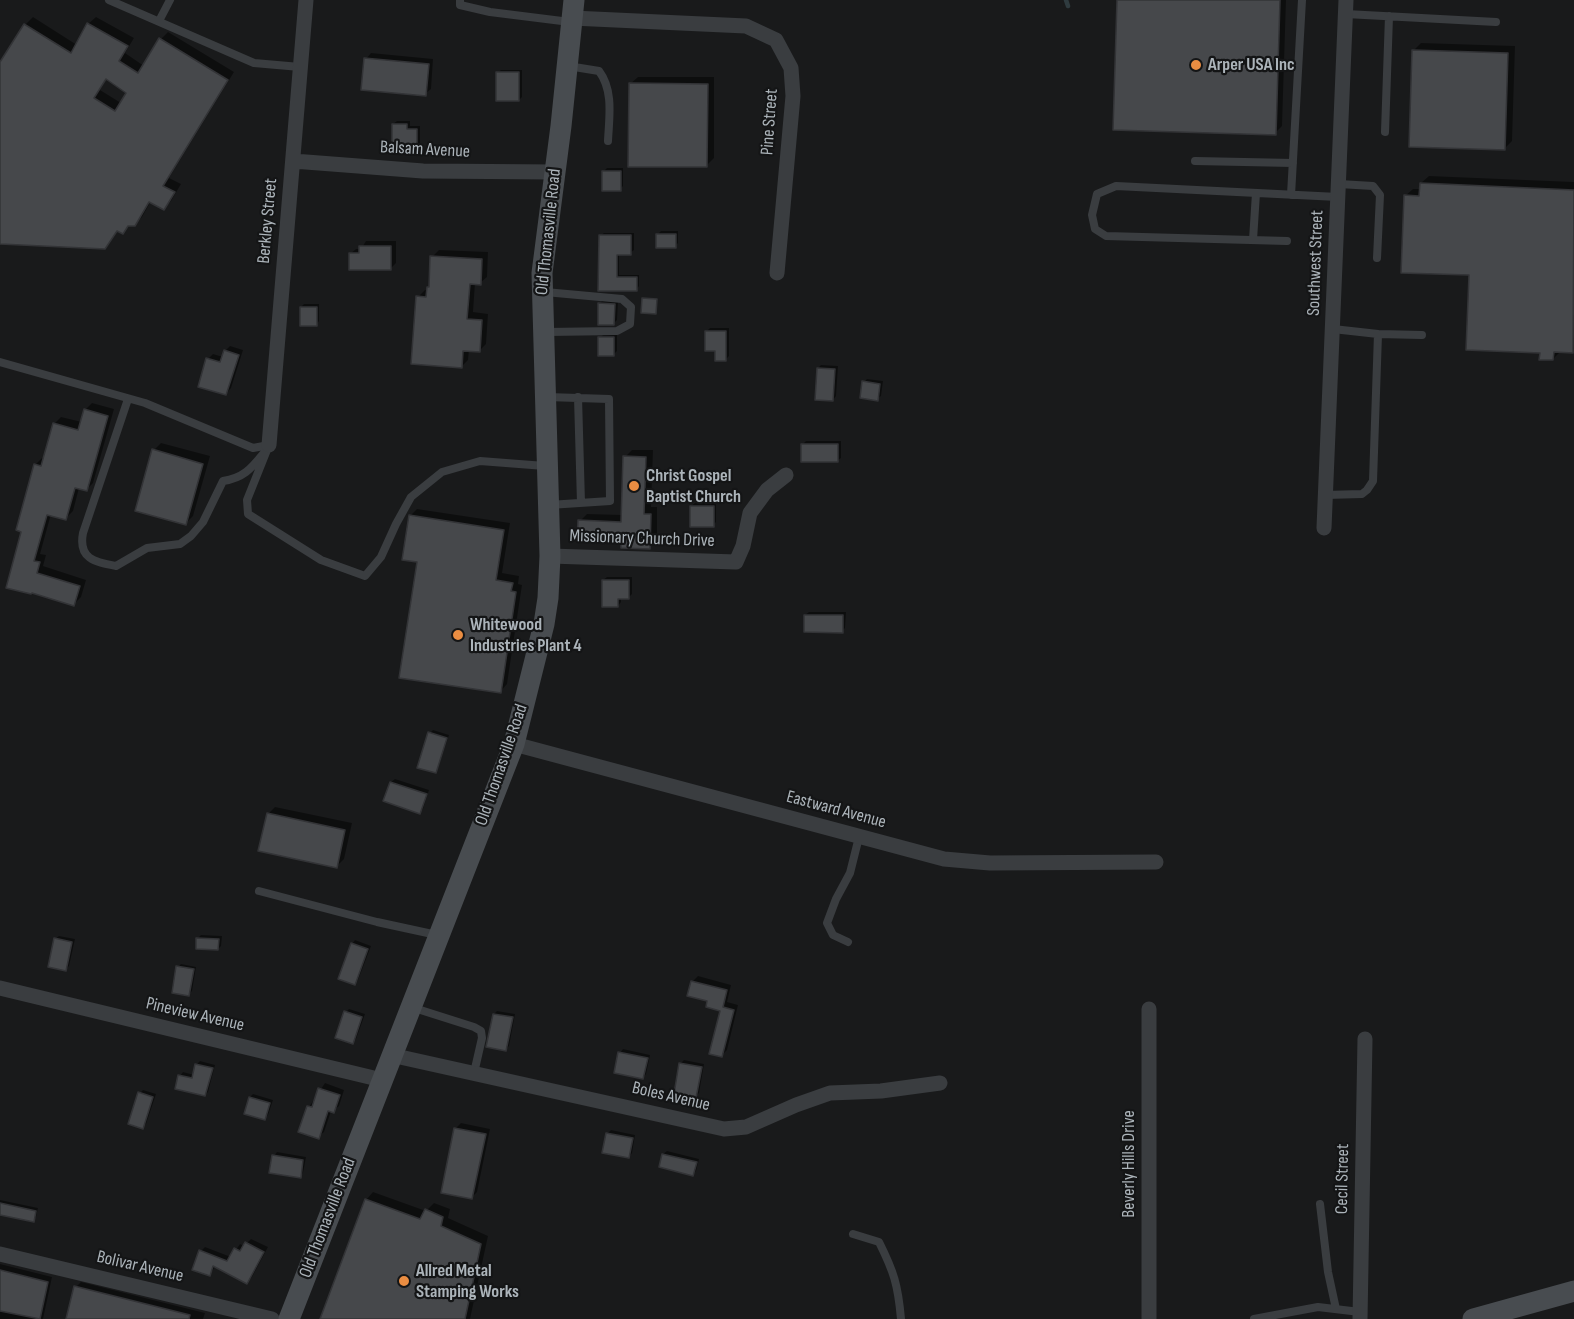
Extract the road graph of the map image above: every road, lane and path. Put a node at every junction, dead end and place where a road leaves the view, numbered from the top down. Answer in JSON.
{"nodes":[{"id":1,"x":109,"y":0,"type":"edge"},
{"id":2,"x":170,"y":0,"type":"edge"},
{"id":3,"x":306,"y":0,"type":"edge"},
{"id":4,"x":459,"y":0,"type":"edge"},
{"id":5,"x":1302,"y":0,"type":"edge"},
{"id":6,"x":1346,"y":7,"type":"edge"},
{"id":7,"x":572,"y":13,"type":"edge"},
{"id":8,"x":1389,"y":16,"type":"junction"},
{"id":9,"x":159,"y":21,"type":"junction"},
{"id":10,"x":1496,"y":22,"type":"dead end"},
{"id":11,"x":567,"y":66,"type":"junction"},
{"id":12,"x":300,"y":67,"type":"junction"},
{"id":13,"x":1385,"y":132,"type":"dead end"},
{"id":14,"x":608,"y":141,"type":"dead end"},
{"id":15,"x":293,"y":161,"type":"junction"},
{"id":16,"x":1195,"y":161,"type":"dead end"},
{"id":17,"x":1293,"y":163,"type":"junction"},
{"id":18,"x":555,"y":172,"type":"junction"},
{"id":19,"x":1338,"y":190,"type":"junction"},
{"id":20,"x":1257,"y":193,"type":"junction"},
{"id":21,"x":1291,"y":195,"type":"junction"},
{"id":22,"x":1253,"y":240,"type":"junction"},
{"id":23,"x":1287,"y":241,"type":"dead end"},
{"id":24,"x":1377,"y":258,"type":"dead end"},
{"id":25,"x":777,"y":273,"type":"dead end"},
{"id":26,"x":542,"y":292,"type":"junction"},
{"id":27,"x":1333,"y":329,"type":"junction"},
{"id":28,"x":542,"y":332,"type":"junction"},
{"id":29,"x":1378,"y":333,"type":"junction"},
{"id":30,"x":1422,"y":335,"type":"dead end"},
{"id":31,"x":0,"y":362,"type":"edge"},
{"id":32,"x":544,"y":396,"type":"junction"},
{"id":33,"x":578,"y":397,"type":"junction"},
{"id":34,"x":128,"y":399,"type":"junction"},
{"id":35,"x":269,"y":446,"type":"junction"},
{"id":36,"x":546,"y":466,"type":"junction"},
{"id":37,"x":786,"y":475,"type":"dead end"},
{"id":38,"x":1325,"y":495,"type":"junction"},
{"id":39,"x":581,"y":503,"type":"junction"},
{"id":40,"x":548,"y":505,"type":"junction"},
{"id":41,"x":1324,"y":528,"type":"dead end"},
{"id":42,"x":550,"y":556,"type":"junction"},
{"id":43,"x":514,"y":744,"type":"junction"},
{"id":44,"x":859,"y":837,"type":"junction"},
{"id":45,"x":1156,"y":862,"type":"dead end"},
{"id":46,"x":259,"y":891,"type":"dead end"},
{"id":47,"x":438,"y":935,"type":"junction"},
{"id":48,"x":848,"y":942,"type":"dead end"},
{"id":49,"x":0,"y":988,"type":"edge"},
{"id":50,"x":410,"y":1006,"type":"junction"},
{"id":51,"x":1149,"y":1009,"type":"dead end"},
{"id":52,"x":1365,"y":1039,"type":"dead end"},
{"id":53,"x":391,"y":1055,"type":"junction"},
{"id":54,"x":474,"y":1073,"type":"junction"},
{"id":55,"x":382,"y":1080,"type":"junction"},
{"id":56,"x":939,"y":1083,"type":"dead end"},
{"id":57,"x":1320,"y":1204,"type":"dead end"},
{"id":58,"x":853,"y":1234,"type":"dead end"},
{"id":59,"x":0,"y":1254,"type":"edge"},
{"id":60,"x":1574,"y":1291,"type":"edge"},
{"id":61,"x":1336,"y":1309,"type":"junction"},
{"id":62,"x":1360,"y":1315,"type":"edge"},
{"id":63,"x":272,"y":1319,"type":"edge"},
{"id":64,"x":289,"y":1319,"type":"edge"},
{"id":65,"x":900,"y":1319,"type":"edge"},
{"id":66,"x":1149,"y":1319,"type":"edge"},
{"id":67,"x":1254,"y":1319,"type":"edge"},
{"id":68,"x":1473,"y":1319,"type":"edge"}],
"edges":[{"from":1,"to":9,"type":"lane"},
{"from":2,"to":9,"type":"lane"},
{"from":3,"to":12,"type":"street","name":"Berkley Street"},
{"from":4,"to":7,"type":"lane"},
{"from":5,"to":17,"type":"lane"},
{"from":6,"to":8,"type":"lane"},
{"from":6,"to":19,"type":"street","name":"Southwest Street"},
{"from":7,"to":11,"type":"street","name":"Old Thomasville Road"},
{"from":7,"to":25,"type":"street","name":"Pine Street"},
{"from":8,"to":10,"type":"lane"},
{"from":8,"to":13,"type":"lane"},
{"from":9,"to":12,"type":"lane"},
{"from":11,"to":14,"type":"lane"},
{"from":11,"to":18,"type":"street","name":"Old Thomasville Road"},
{"from":12,"to":15,"type":"street","name":"Berkley Street"},
{"from":15,"to":18,"type":"street","name":"Balsam Avenue"},
{"from":15,"to":35,"type":"street","name":"Berkley Street"},
{"from":16,"to":17,"type":"lane"},
{"from":17,"to":21,"type":"lane"},
{"from":18,"to":26,"type":"street","name":"Old Thomasville Road"},
{"from":19,"to":21,"type":"lane"},
{"from":19,"to":24,"type":"lane"},
{"from":19,"to":27,"type":"street","name":"Southwest Street"},
{"from":20,"to":21,"type":"lane"},
{"from":20,"to":22,"type":"lane"},
{"from":20,"to":22,"type":"lane"},
{"from":22,"to":23,"type":"lane"},
{"from":26,"to":28,"type":"street","name":"Old Thomasville Road"},
{"from":26,"to":28,"type":"lane"},
{"from":27,"to":29,"type":"lane"},
{"from":27,"to":38,"type":"street","name":"Southwest Street"},
{"from":28,"to":32,"type":"street","name":"Old Thomasville Road"},
{"from":29,"to":30,"type":"lane"},
{"from":29,"to":38,"type":"lane"},
{"from":31,"to":34,"type":"lane"},
{"from":32,"to":33,"type":"lane"},
{"from":32,"to":36,"type":"street","name":"Old Thomasville Road"},
{"from":33,"to":39,"type":"lane"},
{"from":33,"to":39,"type":"lane"},
{"from":34,"to":35,"type":"lane"},
{"from":34,"to":35,"type":"lane"},
{"from":35,"to":36,"type":"lane"},
{"from":36,"to":40,"type":"street","name":"Old Thomasville Road"},
{"from":37,"to":42,"type":"street","name":"Missionary Church Drive"},
{"from":38,"to":41,"type":"street","name":"Southwest Street"},
{"from":39,"to":40,"type":"lane"},
{"from":40,"to":42,"type":"street","name":"Old Thomasville Road"},
{"from":42,"to":43,"type":"street","name":"Old Thomasville Road"},
{"from":43,"to":44,"type":"street","name":"Eastward Avenue"},
{"from":43,"to":47,"type":"street","name":"Old Thomasville Road"},
{"from":44,"to":45,"type":"street","name":"Eastward Avenue"},
{"from":44,"to":48,"type":"lane"},
{"from":46,"to":47,"type":"lane"},
{"from":47,"to":50,"type":"street","name":"Old Thomasville Road"},
{"from":49,"to":55,"type":"street","name":"Pineview Avenue"},
{"from":50,"to":53,"type":"street","name":"Old Thomasville Road"},
{"from":50,"to":54,"type":"lane"},
{"from":51,"to":66,"type":"street","name":"Beverly Hills Drive"},
{"from":52,"to":62,"type":"street","name":"Cecil Street"},
{"from":53,"to":54,"type":"street","name":"Boles Avenue"},
{"from":53,"to":55,"type":"street","name":"Old Thomasville Road"},
{"from":54,"to":56,"type":"street","name":"Boles Avenue"},
{"from":55,"to":64,"type":"street","name":"Old Thomasville Road"},
{"from":57,"to":61,"type":"lane"},
{"from":58,"to":65,"type":"lane"},
{"from":59,"to":63,"type":"street","name":"Bolivar Avenue"},
{"from":60,"to":68,"type":"street"},
{"from":61,"to":62,"type":"lane"},
{"from":61,"to":67,"type":"lane"}]}
